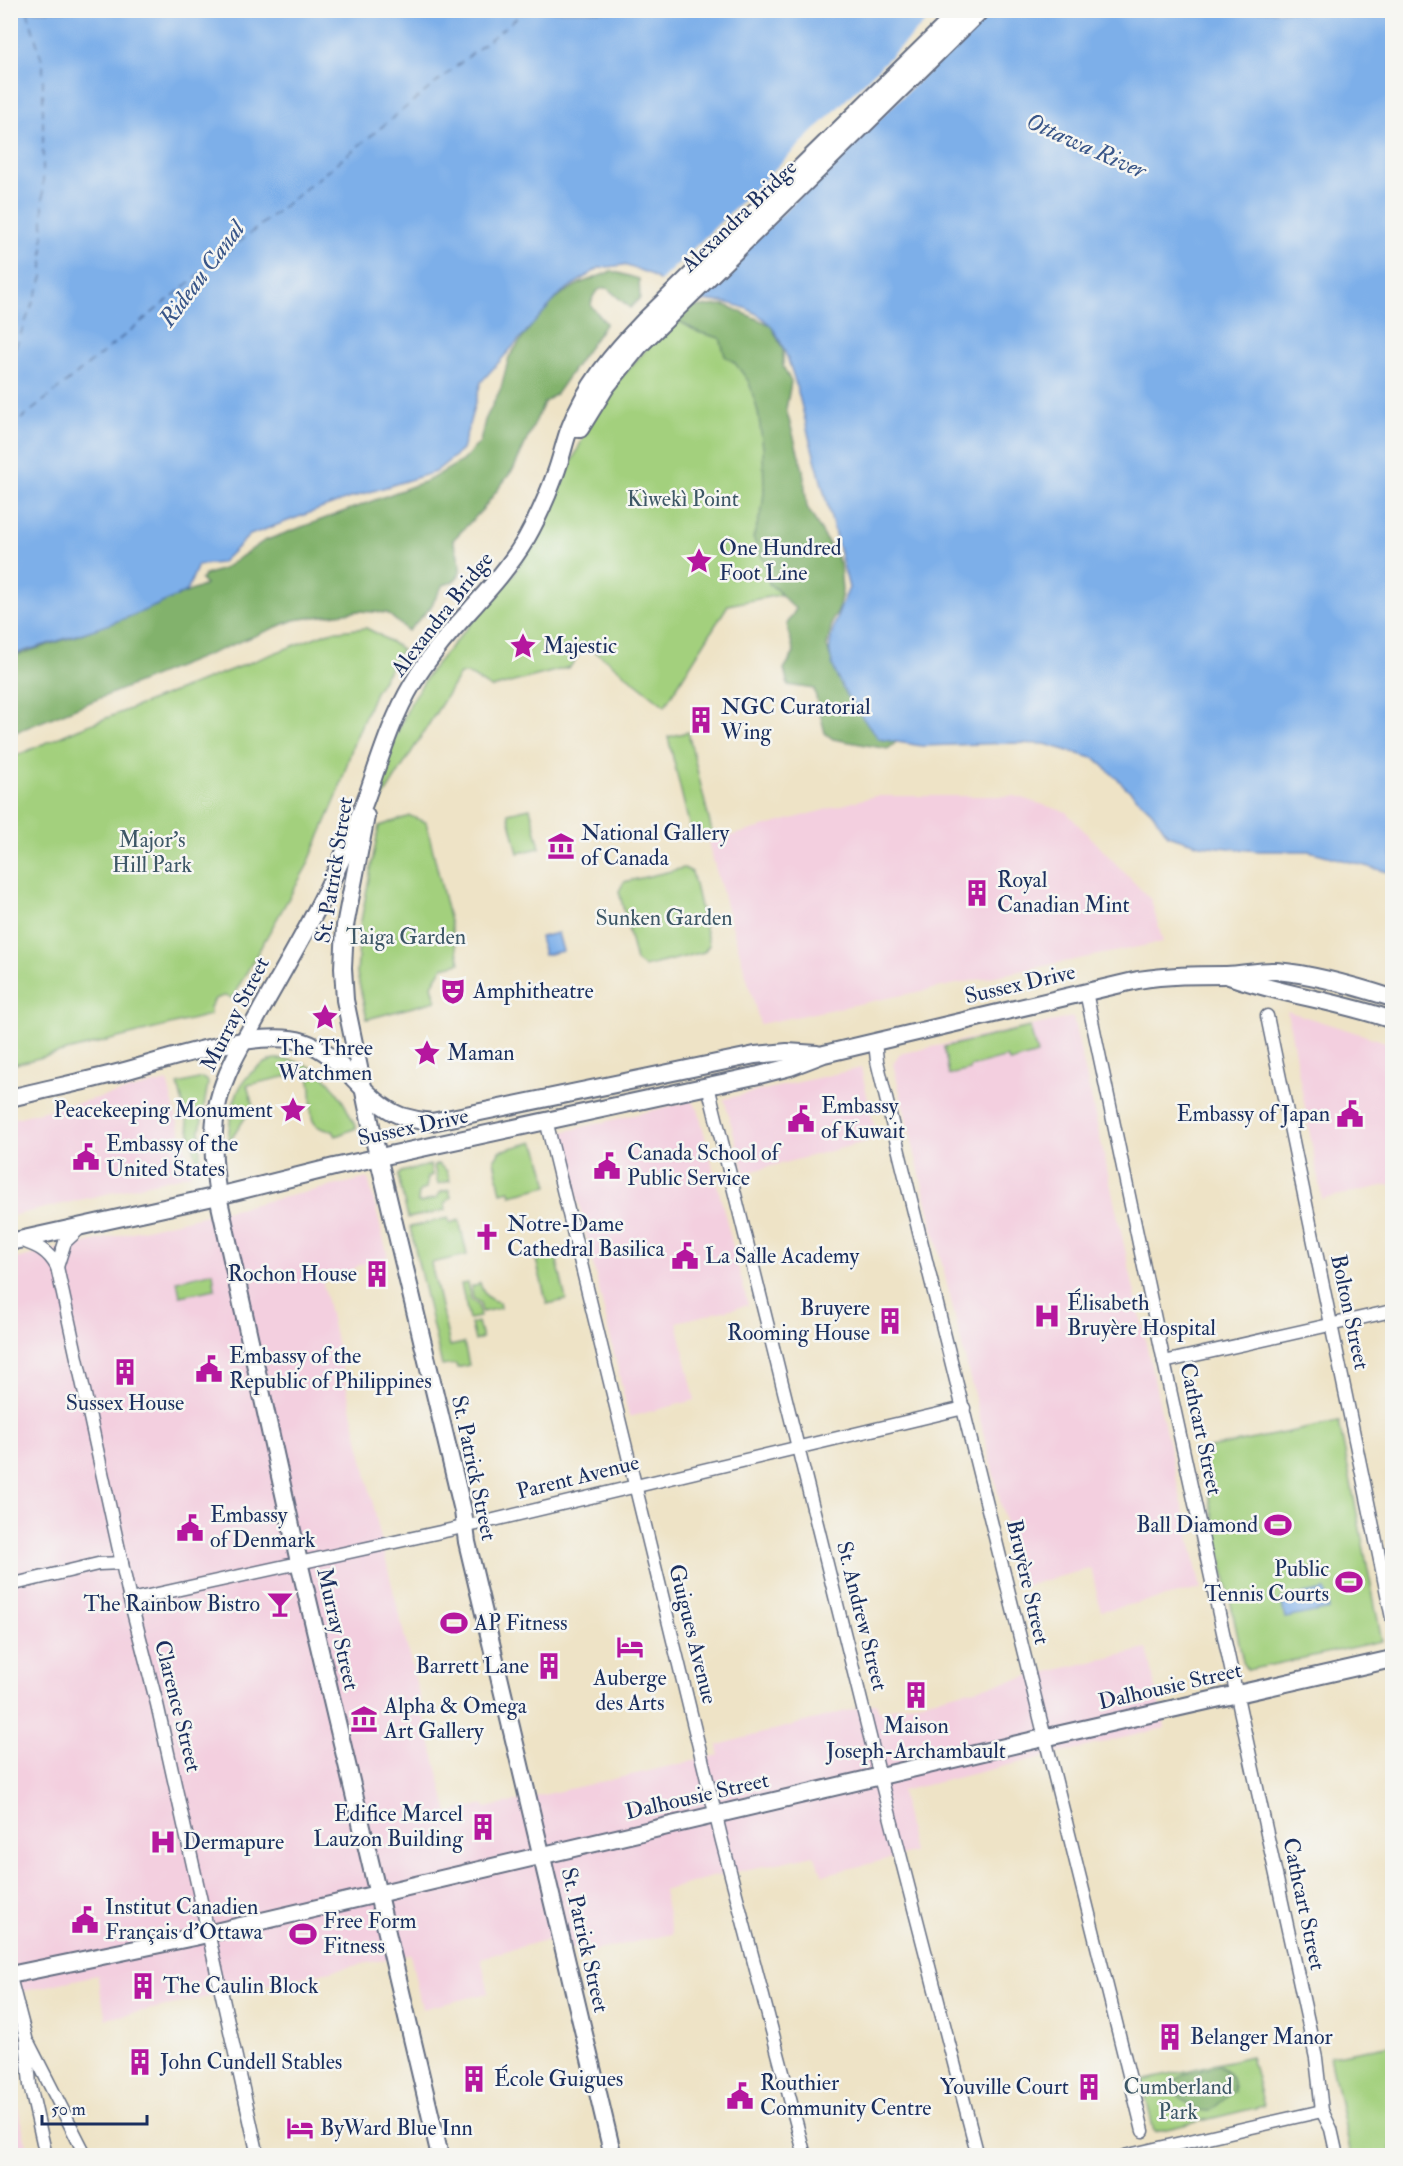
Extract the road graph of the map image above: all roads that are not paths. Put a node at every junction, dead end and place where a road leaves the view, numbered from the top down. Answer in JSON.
{"nodes":[{"id":1,"x":961,"y":10,"type":"edge"},
{"id":2,"x":981,"y":10,"type":"edge"},
{"id":3,"x":648,"y":327,"type":"junction"},
{"id":4,"x":371,"y":785,"type":"junction"},
{"id":5,"x":1228,"y":975,"type":"junction"},
{"id":6,"x":1086,"y":992,"type":"junction"},
{"id":7,"x":1392,"y":998,"type":"edge"},
{"id":8,"x":1267,"y":1016,"type":"dead end"},
{"id":9,"x":1392,"y":1020,"type":"edge"},
{"id":10,"x":242,"y":1042,"type":"junction"},
{"id":11,"x":875,"y":1042,"type":"junction"},
{"id":12,"x":824,"y":1054,"type":"junction"},
{"id":13,"x":708,"y":1086,"type":"junction"},
{"id":14,"x":364,"y":1089,"type":"junction"},
{"id":15,"x":10,"y":1098,"type":"edge"},
{"id":16,"x":546,"y":1120,"type":"junction"},
{"id":17,"x":379,"y":1158,"type":"junction"},
{"id":18,"x":218,"y":1196,"type":"junction"},
{"id":19,"x":81,"y":1227,"type":"junction"},
{"id":20,"x":15,"y":1241,"type":"edge"},
{"id":21,"x":57,"y":1267,"type":"junction"},
{"id":22,"x":1392,"y":1311,"type":"edge"},
{"id":23,"x":1331,"y":1324,"type":"junction"},
{"id":24,"x":1164,"y":1362,"type":"junction"},
{"id":25,"x":964,"y":1408,"type":"junction"},
{"id":26,"x":798,"y":1448,"type":"junction"},
{"id":27,"x":635,"y":1485,"type":"junction"},
{"id":28,"x":465,"y":1526,"type":"junction"},
{"id":29,"x":299,"y":1562,"type":"junction"},
{"id":30,"x":122,"y":1563,"type":"junction"},
{"id":31,"x":10,"y":1585,"type":"edge"},
{"id":32,"x":130,"y":1600,"type":"junction"},
{"id":33,"x":1392,"y":1618,"type":"edge"},
{"id":34,"x":1392,"y":1659,"type":"edge"},
{"id":35,"x":1237,"y":1693,"type":"junction"},
{"id":36,"x":1044,"y":1738,"type":"junction"},
{"id":37,"x":880,"y":1777,"type":"junction"},
{"id":38,"x":716,"y":1816,"type":"junction"},
{"id":39,"x":542,"y":1855,"type":"junction"},
{"id":40,"x":377,"y":1895,"type":"junction"},
{"id":41,"x":210,"y":1933,"type":"junction"},
{"id":42,"x":10,"y":1976,"type":"edge"},
{"id":43,"x":26,"y":2038,"type":"junction"},
{"id":44,"x":1322,"y":2111,"type":"junction"},
{"id":45,"x":1143,"y":2131,"type":"dead end"},
{"id":46,"x":1148,"y":2152,"type":"edge"},
{"id":47,"x":46,"y":2156,"type":"edge"},
{"id":48,"x":86,"y":2156,"type":"edge"},
{"id":49,"x":258,"y":2156,"type":"edge"},
{"id":50,"x":440,"y":2156,"type":"edge"},
{"id":51,"x":613,"y":2156,"type":"edge"},
{"id":52,"x":805,"y":2156,"type":"edge"},
{"id":53,"x":978,"y":2156,"type":"edge"},
{"id":54,"x":1125,"y":2156,"type":"edge"},
{"id":55,"x":1337,"y":2156,"type":"edge"}],
"edges":[{"from":1,"to":3,"type":"main road"},
{"from":2,"to":3,"type":"main road","name":"Alexandra Bridge"},
{"from":3,"to":4,"type":"main road","name":"Alexandra Bridge"},
{"from":4,"to":10,"type":"main road","name":"Murray Street"},
{"from":4,"to":14,"type":"main road","name":"St. Patrick Street"},
{"from":5,"to":6,"type":"main road","name":"Sussex Drive"},
{"from":5,"to":7,"type":"main road","name":"Sussex Drive"},
{"from":5,"to":9,"type":"main road","name":"Sussex Drive"},
{"from":6,"to":11,"type":"main road","name":"Sussex Drive"},
{"from":6,"to":24,"type":"street","name":"Cathcart Street"},
{"from":8,"to":23,"type":"street","name":"Bolton Street"},
{"from":10,"to":14,"type":"main road","name":"Sussex Drive"},
{"from":10,"to":15,"type":"main road","name":"Sussex Drive"},
{"from":10,"to":18,"type":"main road","name":"Murray Street"},
{"from":11,"to":12,"type":"main road","name":"Sussex Drive"},
{"from":11,"to":25,"type":"street","name":"Bruyère Street"},
{"from":12,"to":13,"type":"main road","name":"Sussex Drive"},
{"from":12,"to":14,"type":"main road","name":"Sussex Drive"},
{"from":13,"to":16,"type":"main road","name":"Sussex Drive"},
{"from":13,"to":26,"type":"street","name":"St. Andrew Street"},
{"from":14,"to":17,"type":"main road","name":"St. Patrick Street"},
{"from":16,"to":17,"type":"main road","name":"Sussex Drive"},
{"from":16,"to":27,"type":"street","name":"Guigues Avenue"},
{"from":17,"to":18,"type":"main road","name":"Sussex Drive"},
{"from":17,"to":28,"type":"main road","name":"St. Patrick Street"},
{"from":18,"to":19,"type":"main road","name":"Sussex Drive"},
{"from":18,"to":29,"type":"main road","name":"Murray Street"},
{"from":19,"to":20,"type":"main road","name":"Sussex Drive"},
{"from":19,"to":21,"type":"street"},
{"from":20,"to":21,"type":"street"},
{"from":21,"to":30,"type":"street","name":"Clarence Street"},
{"from":22,"to":23,"type":"street"},
{"from":23,"to":24,"type":"street"},
{"from":23,"to":33,"type":"street","name":"Bolton Street"},
{"from":24,"to":35,"type":"street","name":"Cathcart Street"},
{"from":25,"to":26,"type":"street","name":"Parent Avenue"},
{"from":25,"to":36,"type":"street","name":"Bruyère Street"},
{"from":26,"to":27,"type":"street","name":"Parent Avenue"},
{"from":26,"to":37,"type":"street","name":"St. Andrew Street"},
{"from":27,"to":28,"type":"street","name":"Parent Avenue"},
{"from":27,"to":38,"type":"street","name":"Guigues Avenue"},
{"from":28,"to":29,"type":"street","name":"Parent Avenue"},
{"from":28,"to":39,"type":"main road","name":"St. Patrick Street"},
{"from":29,"to":32,"type":"street","name":"Parent Avenue"},
{"from":29,"to":40,"type":"main road","name":"Murray Street"},
{"from":30,"to":31,"type":"street"},
{"from":30,"to":32,"type":"street","name":"Clarence Street"},
{"from":32,"to":41,"type":"street","name":"Clarence Street"},
{"from":34,"to":35,"type":"main road","name":"Dalhousie Street"},
{"from":35,"to":36,"type":"main road","name":"Dalhousie Street"},
{"from":35,"to":44,"type":"street","name":"Cathcart Street"},
{"from":36,"to":37,"type":"main road","name":"Dalhousie Street"},
{"from":36,"to":45,"type":"street","name":"Bruyère Street"},
{"from":37,"to":38,"type":"main road","name":"Dalhousie Street"},
{"from":37,"to":53,"type":"street","name":"St. Andrew Street"},
{"from":38,"to":39,"type":"main road","name":"Dalhousie Street"},
{"from":38,"to":52,"type":"street","name":"Guigues Avenue"},
{"from":39,"to":40,"type":"main road","name":"Dalhousie Street"},
{"from":39,"to":51,"type":"main road","name":"St. Patrick Street"},
{"from":40,"to":41,"type":"main road","name":"Dalhousie Street"},
{"from":40,"to":50,"type":"main road","name":"Murray Street"},
{"from":41,"to":42,"type":"main road","name":"Dalhousie Street"},
{"from":41,"to":49,"type":"street","name":"Clarence Street"},
{"from":42,"to":43,"type":"street"},
{"from":43,"to":47,"type":"street"},
{"from":43,"to":48,"type":"street"},
{"from":44,"to":46,"type":"street"},
{"from":44,"to":55,"type":"street","name":"Cathcart Street"},
{"from":46,"to":54,"type":"street"}]}
